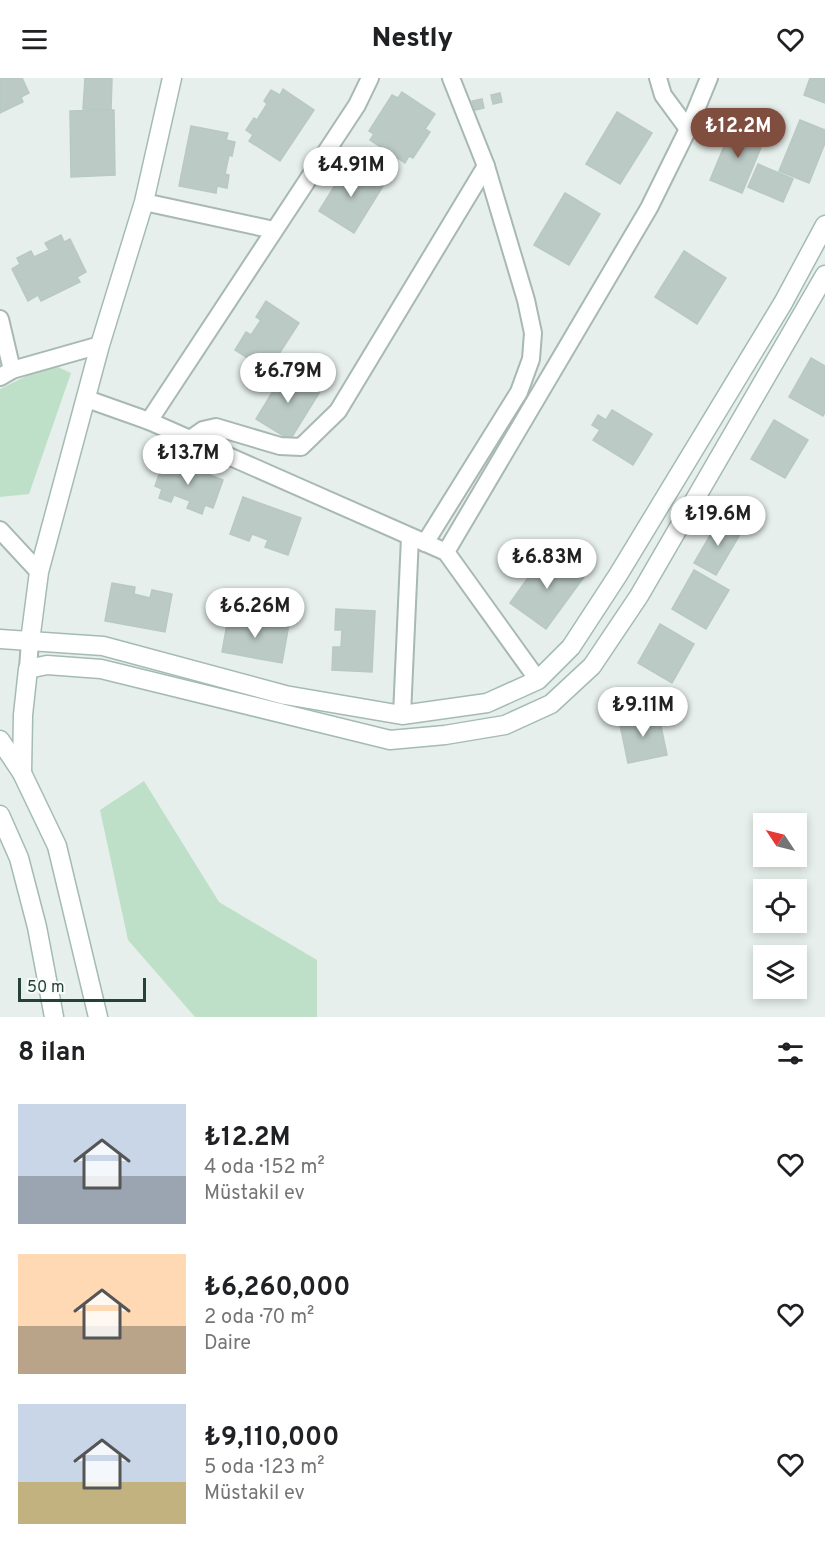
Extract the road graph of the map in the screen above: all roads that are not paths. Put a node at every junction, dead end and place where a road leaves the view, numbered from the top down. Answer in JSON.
{"nodes":[{"id":1,"x":172,"y":78,"type":"edge"},
{"id":2,"x":370,"y":78,"type":"edge"},
{"id":3,"x":451,"y":78,"type":"edge"},
{"id":4,"x":657,"y":78,"type":"edge"},
{"id":5,"x":709,"y":78,"type":"edge"},
{"id":6,"x":688,"y":129,"type":"junction"},
{"id":7,"x":486,"y":166,"type":"junction"},
{"id":8,"x":144,"y":202,"type":"junction"},
{"id":9,"x":825,"y":225,"type":"edge"},
{"id":10,"x":274,"y":230,"type":"junction"},
{"id":11,"x":825,"y":275,"type":"edge"},
{"id":12,"x":0,"y":319,"type":"edge"},
{"id":13,"x":100,"y":345,"type":"junction"},
{"id":14,"x":6,"y":374,"type":"edge"},
{"id":15,"x":87,"y":399,"type":"junction"},
{"id":16,"x":149,"y":421,"type":"junction"},
{"id":17,"x":189,"y":439,"type":"junction"},
{"id":18,"x":0,"y":530,"type":"edge"},
{"id":19,"x":417,"y":540,"type":"junction"},
{"id":20,"x":446,"y":552,"type":"junction"},
{"id":21,"x":39,"y":572,"type":"junction"},
{"id":22,"x":0,"y":639,"type":"edge"},
{"id":23,"x":30,"y":641,"type":"junction"},
{"id":24,"x":28,"y":669,"type":"junction"},
{"id":25,"x":538,"y":680,"type":"junction"},
{"id":26,"x":402,"y":715,"type":"junction"},
{"id":27,"x":0,"y":740,"type":"edge"},
{"id":28,"x":22,"y":773,"type":"junction"},
{"id":29,"x":0,"y":815,"type":"edge"},
{"id":30,"x":54,"y":1017,"type":"edge"},
{"id":31,"x":98,"y":1017,"type":"edge"}],
"edges":[{"from":1,"to":8,"type":"street"},
{"from":2,"to":10,"type":"street"},
{"from":3,"to":7,"type":"street"},
{"from":4,"to":6,"type":"street"},
{"from":5,"to":6,"type":"street"},
{"from":6,"to":20,"type":"street"},
{"from":7,"to":17,"type":"street"},
{"from":7,"to":19,"type":"street"},
{"from":8,"to":10,"type":"street"},
{"from":8,"to":13,"type":"street"},
{"from":9,"to":25,"type":"street"},
{"from":10,"to":16,"type":"street"},
{"from":11,"to":24,"type":"street"},
{"from":12,"to":14,"type":"street"},
{"from":13,"to":14,"type":"street"},
{"from":13,"to":15,"type":"street"},
{"from":15,"to":16,"type":"street"},
{"from":15,"to":21,"type":"street"},
{"from":16,"to":17,"type":"street"},
{"from":17,"to":19,"type":"street"},
{"from":18,"to":21,"type":"street"},
{"from":19,"to":20,"type":"street"},
{"from":19,"to":26,"type":"street"},
{"from":20,"to":25,"type":"street"},
{"from":21,"to":23,"type":"street"},
{"from":22,"to":23,"type":"street"},
{"from":23,"to":24,"type":"street"},
{"from":23,"to":26,"type":"street"},
{"from":24,"to":28,"type":"street"},
{"from":25,"to":26,"type":"street"},
{"from":27,"to":28,"type":"street"},
{"from":28,"to":31,"type":"street"},
{"from":29,"to":30,"type":"street"}]}
